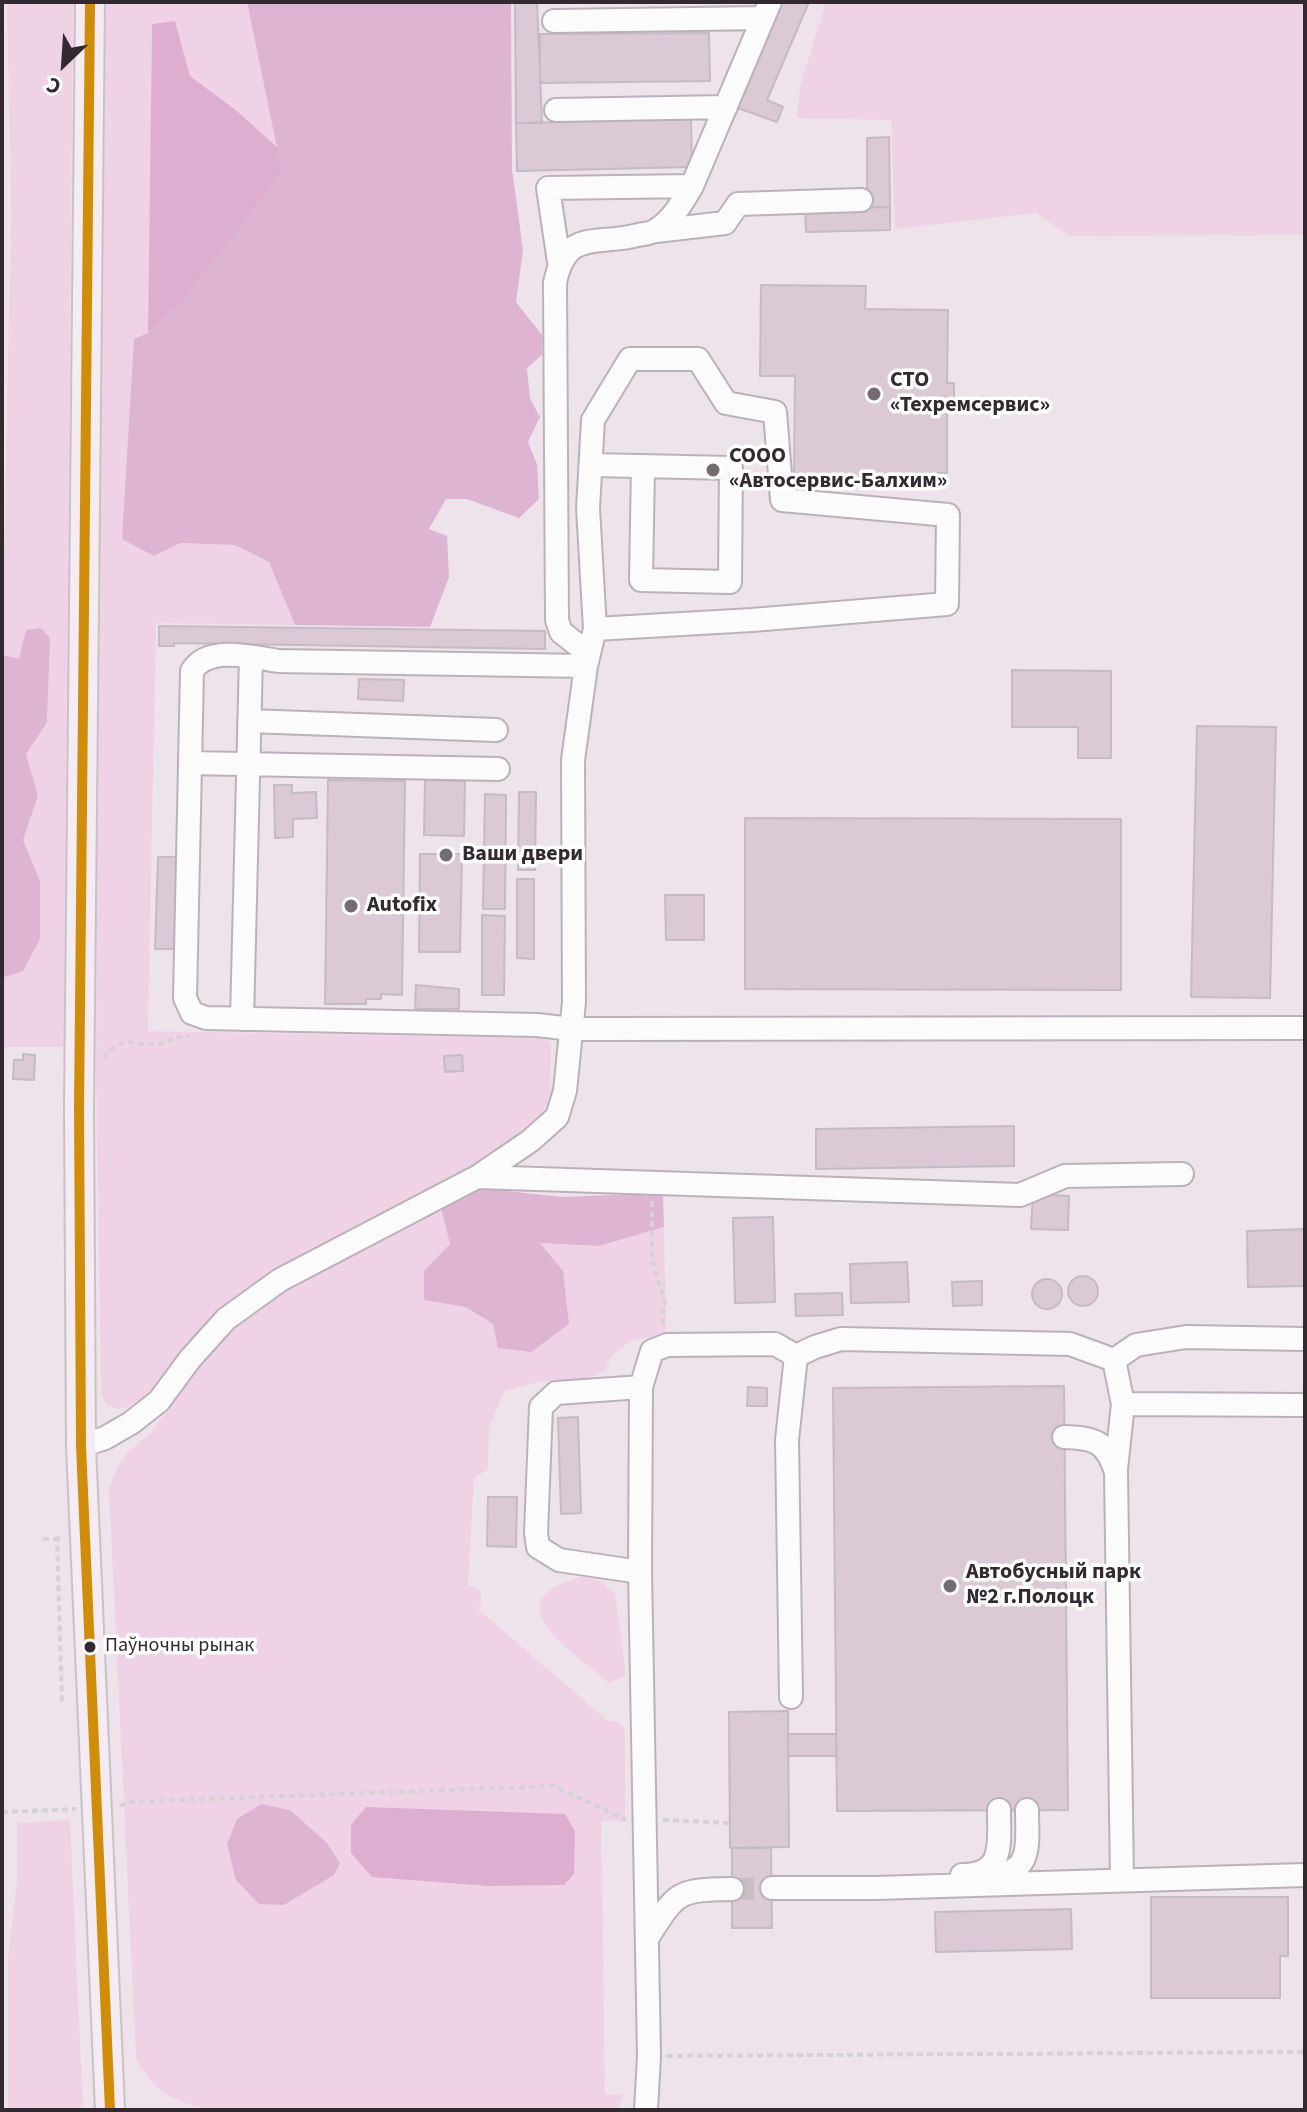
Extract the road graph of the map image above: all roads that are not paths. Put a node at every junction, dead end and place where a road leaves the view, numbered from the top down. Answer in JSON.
{"nodes":[{"id":1,"x":90,"y":2,"type":"edge"},
{"id":2,"x":766,"y":10,"type":"edge"},
{"id":3,"x":554,"y":21,"type":"dead end"},
{"id":4,"x":726,"y":107,"type":"junction"},
{"id":5,"x":556,"y":110,"type":"dead end"},
{"id":6,"x":692,"y":186,"type":"junction"},
{"id":7,"x":861,"y":200,"type":"dead end"},
{"id":8,"x":656,"y":231,"type":"junction"},
{"id":9,"x":559,"y":262,"type":"junction"},
{"id":10,"x":592,"y":465,"type":"junction"},
{"id":11,"x":643,"y":466,"type":"junction"},
{"id":12,"x":595,"y":629,"type":"junction"},
{"id":13,"x":251,"y":657,"type":"junction"},
{"id":14,"x":586,"y":666,"type":"junction"},
{"id":15,"x":249,"y":721,"type":"junction"},
{"id":16,"x":496,"y":730,"type":"dead end"},
{"id":17,"x":190,"y":763,"type":"junction"},
{"id":18,"x":248,"y":765,"type":"junction"},
{"id":19,"x":498,"y":769,"type":"dead end"},
{"id":20,"x":242,"y":1019,"type":"junction"},
{"id":21,"x":1305,"y":1028,"type":"edge"},
{"id":22,"x":572,"y":1029,"type":"junction"},
{"id":23,"x":1182,"y":1174,"type":"dead end"},
{"id":24,"x":477,"y":1177,"type":"junction"},
{"id":25,"x":1305,"y":1339,"type":"edge"},
{"id":26,"x":796,"y":1356,"type":"junction"},
{"id":27,"x":1114,"y":1360,"type":"junction"},
{"id":28,"x":641,"y":1387,"type":"junction"},
{"id":29,"x":1123,"y":1404,"type":"junction"},
{"id":30,"x":1305,"y":1405,"type":"edge"},
{"id":31,"x":1064,"y":1437,"type":"dead end"},
{"id":32,"x":81,"y":1446,"type":"junction"},
{"id":33,"x":1116,"y":1472,"type":"junction"},
{"id":34,"x":640,"y":1572,"type":"junction"},
{"id":35,"x":791,"y":1697,"type":"dead end"},
{"id":36,"x":999,"y":1810,"type":"dead end"},
{"id":37,"x":1027,"y":1810,"type":"dead end"},
{"id":38,"x":978,"y":1875,"type":"junction"},
{"id":39,"x":1305,"y":1875,"type":"edge"},
{"id":40,"x":1122,"y":1880,"type":"junction"},
{"id":41,"x":732,"y":1882,"type":"tunnel mouth"},
{"id":42,"x":647,"y":1926,"type":"junction"},
{"id":43,"x":110,"y":2110,"type":"edge"},
{"id":44,"x":646,"y":2110,"type":"edge"}],
"edges":[{"from":1,"to":32,"type":"main road"},
{"from":2,"to":3,"type":"street"},
{"from":2,"to":4,"type":"street"},
{"from":4,"to":5,"type":"street"},
{"from":4,"to":6,"type":"street"},
{"from":6,"to":8,"type":"street"},
{"from":6,"to":9,"type":"street"},
{"from":7,"to":8,"type":"street"},
{"from":8,"to":9,"type":"street"},
{"from":9,"to":14,"type":"street"},
{"from":10,"to":11,"type":"street"},
{"from":10,"to":12,"type":"street"},
{"from":10,"to":12,"type":"street"},
{"from":11,"to":11,"type":"street"},
{"from":12,"to":14,"type":"street"},
{"from":13,"to":14,"type":"street"},
{"from":13,"to":15,"type":"street"},
{"from":13,"to":17,"type":"street"},
{"from":14,"to":22,"type":"street"},
{"from":15,"to":16,"type":"street"},
{"from":15,"to":18,"type":"street"},
{"from":17,"to":18,"type":"street"},
{"from":17,"to":20,"type":"street"},
{"from":18,"to":19,"type":"street"},
{"from":18,"to":20,"type":"street"},
{"from":20,"to":22,"type":"street"},
{"from":21,"to":22,"type":"street"},
{"from":22,"to":24,"type":"street"},
{"from":23,"to":24,"type":"street"},
{"from":24,"to":32,"type":"street"},
{"from":25,"to":27,"type":"street"},
{"from":26,"to":27,"type":"street"},
{"from":26,"to":28,"type":"street"},
{"from":26,"to":35,"type":"street"},
{"from":27,"to":29,"type":"street"},
{"from":28,"to":34,"type":"street"},
{"from":28,"to":34,"type":"street"},
{"from":29,"to":30,"type":"street"},
{"from":29,"to":33,"type":"street"},
{"from":31,"to":33,"type":"street"},
{"from":32,"to":43,"type":"main road"},
{"from":33,"to":40,"type":"street"},
{"from":34,"to":42,"type":"street"},
{"from":36,"to":38,"type":"street"},
{"from":37,"to":38,"type":"street"},
{"from":38,"to":40,"type":"street"},
{"from":39,"to":40,"type":"street"},
{"from":41,"to":42,"type":"street"},
{"from":42,"to":44,"type":"street"}]}
